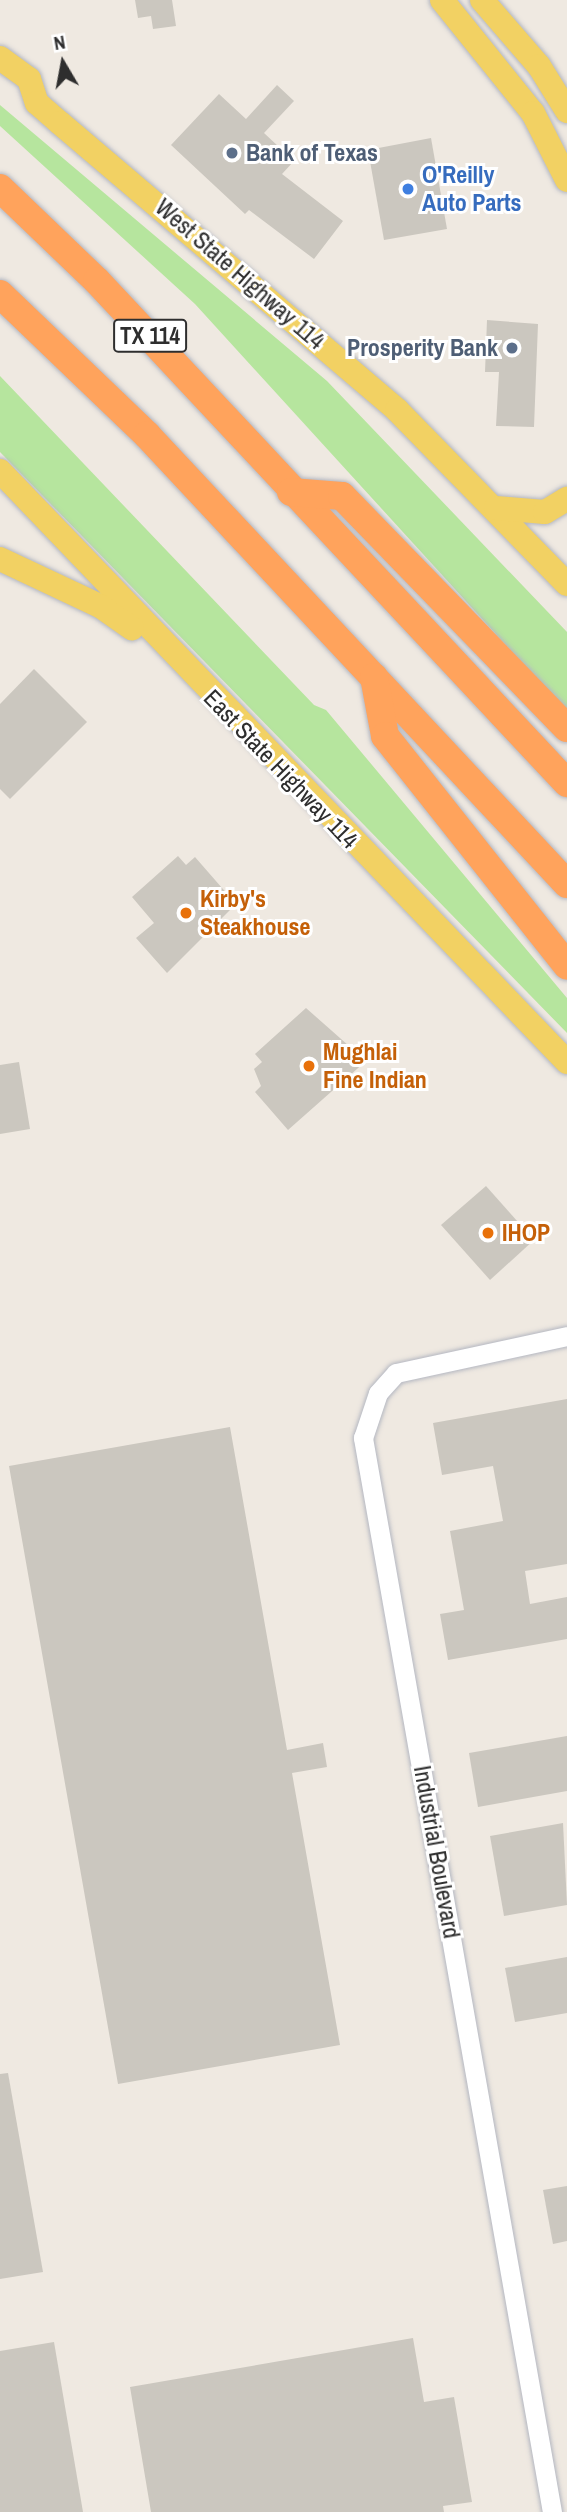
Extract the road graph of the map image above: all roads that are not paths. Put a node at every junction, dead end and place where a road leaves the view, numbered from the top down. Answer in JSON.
{"nodes":[{"id":1,"x":442,"y":0,"type":"edge"},
{"id":2,"x":482,"y":0,"type":"edge"},
{"id":3,"x":0,"y":58,"type":"edge"},
{"id":4,"x":0,"y":80,"type":"edge"},
{"id":5,"x":37,"y":103,"type":"junction"},
{"id":6,"x":566,"y":108,"type":"edge"},
{"id":7,"x":538,"y":122,"type":"junction"},
{"id":8,"x":567,"y":180,"type":"edge"},
{"id":9,"x":0,"y":188,"type":"edge"},
{"id":10,"x":0,"y":295,"type":"edge"},
{"id":11,"x":0,"y":471,"type":"edge"},
{"id":12,"x":291,"y":492,"type":"junction"},
{"id":13,"x":567,"y":499,"type":"edge"},
{"id":14,"x":496,"y":508,"type":"junction"},
{"id":15,"x":0,"y":559,"type":"edge"},
{"id":16,"x":567,"y":584,"type":"edge"},
{"id":17,"x":177,"y":661,"type":"junction"},
{"id":18,"x":373,"y":677,"type":"junction"},
{"id":19,"x":567,"y":729,"type":"edge"},
{"id":20,"x":567,"y":783,"type":"edge"},
{"id":21,"x":567,"y":884,"type":"edge"},
{"id":22,"x":567,"y":966,"type":"edge"},
{"id":23,"x":567,"y":1062,"type":"edge"},
{"id":24,"x":567,"y":1336,"type":"edge"},
{"id":25,"x":552,"y":2512,"type":"edge"}],
"edges":[{"from":1,"to":7,"type":"main road"},
{"from":2,"to":6,"type":"main road"},
{"from":3,"to":5,"type":"main road","name":"West State Highway 114"},
{"from":4,"to":5,"type":"main road"},
{"from":5,"to":14,"type":"main road","name":"West State Highway 114"},
{"from":6,"to":7,"type":"main road"},
{"from":7,"to":8,"type":"main road"},
{"from":9,"to":12,"type":"highway","number":"TX 114"},
{"from":10,"to":18,"type":"highway","number":"TX 114"},
{"from":11,"to":17,"type":"main road","name":"East State Highway 114"},
{"from":12,"to":19,"type":"highway"},
{"from":12,"to":20,"type":"highway","number":"TX 114"},
{"from":13,"to":14,"type":"main road"},
{"from":14,"to":16,"type":"main road","name":"West State Highway 114"},
{"from":15,"to":17,"type":"main road"},
{"from":17,"to":23,"type":"main road","name":"East State Highway 114"},
{"from":18,"to":21,"type":"highway","number":"TX 114"},
{"from":18,"to":22,"type":"highway"},
{"from":24,"to":25,"type":"street","name":"Industrial Boulevard"}]}
